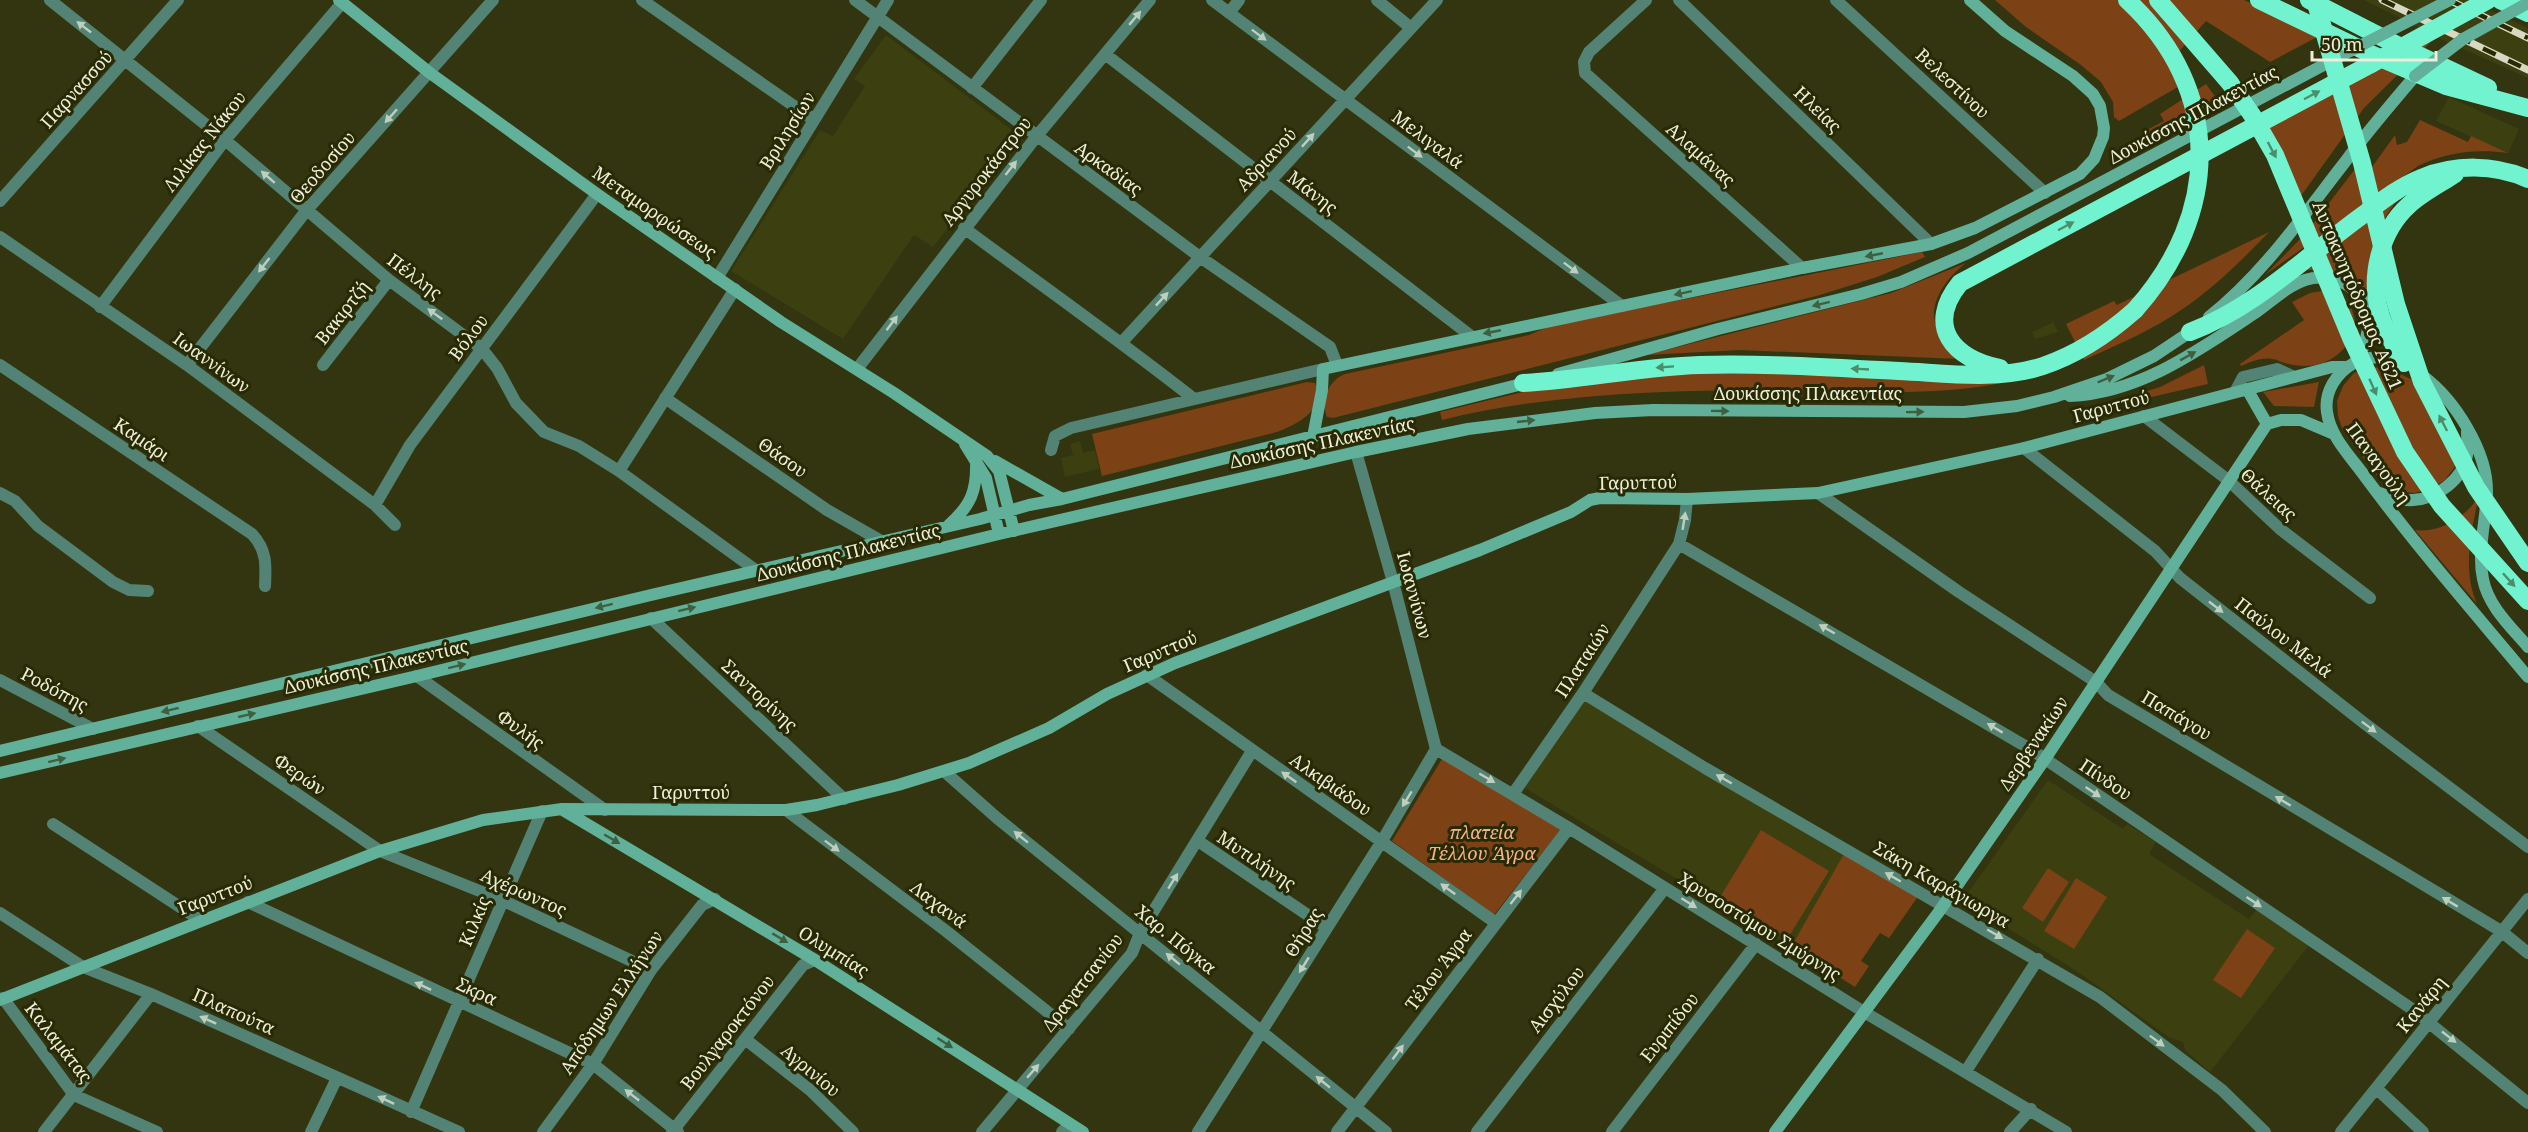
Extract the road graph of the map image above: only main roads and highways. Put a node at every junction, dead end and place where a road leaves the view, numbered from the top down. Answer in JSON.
{"nodes":[{"id":1,"x":1970,"y":0,"type":"edge"},
{"id":2,"x":2127,"y":0,"type":"edge"},
{"id":3,"x":2158,"y":0,"type":"edge"},
{"id":4,"x":2259,"y":0,"type":"edge"},
{"id":5,"x":2309,"y":0,"type":"edge"},
{"id":6,"x":2450,"y":0,"type":"edge"},
{"id":7,"x":2488,"y":0,"type":"edge"},
{"id":8,"x":2500,"y":0,"type":"edge"},
{"id":9,"x":2520,"y":0,"type":"edge"},
{"id":10,"x":340,"y":2,"type":"edge"},
{"id":11,"x":2528,"y":4,"type":"edge"},
{"id":12,"x":2318,"y":6,"type":"edge"},
{"id":13,"x":2528,"y":13,"type":"edge"},
{"id":14,"x":2528,"y":107,"type":"edge"},
{"id":15,"x":2466,"y":168,"type":"junction"},
{"id":16,"x":2528,"y":178,"type":"edge"},
{"id":17,"x":2190,"y":333,"type":"junction"},
{"id":18,"x":2404,"y":363,"type":"junction"},
{"id":19,"x":2352,"y":364,"type":"junction"},
{"id":20,"x":2023,"y":370,"type":"junction"},
{"id":21,"x":1523,"y":383,"type":"junction"},
{"id":22,"x":2241,"y":390,"type":"junction"},
{"id":23,"x":2054,"y":397,"type":"junction"},
{"id":24,"x":2267,"y":424,"type":"junction"},
{"id":25,"x":2466,"y":424,"type":"junction"},
{"id":26,"x":2334,"y":434,"type":"junction"},
{"id":27,"x":1313,"y":437,"type":"junction"},
{"id":28,"x":981,"y":458,"type":"junction"},
{"id":29,"x":2377,"y":492,"type":"junction"},
{"id":30,"x":1062,"y":499,"type":"junction"},
{"id":31,"x":1010,"y":510,"type":"junction"},
{"id":32,"x":994,"y":515,"type":"junction"},
{"id":33,"x":948,"y":526,"type":"junction"},
{"id":34,"x":1014,"y":531,"type":"junction"},
{"id":35,"x":999,"y":534,"type":"junction"},
{"id":36,"x":2528,"y":563,"type":"edge"},
{"id":37,"x":2528,"y":601,"type":"edge"},
{"id":38,"x":2528,"y":647,"type":"edge"},
{"id":39,"x":2528,"y":677,"type":"edge"},
{"id":40,"x":0,"y":751,"type":"edge"},
{"id":41,"x":0,"y":773,"type":"edge"},
{"id":42,"x":562,"y":809,"type":"junction"},
{"id":43,"x":1,"y":999,"type":"edge"},
{"id":44,"x":1066,"y":1128,"type":"edge"},
{"id":45,"x":1083,"y":1132,"type":"edge"},
{"id":46,"x":1775,"y":1132,"type":"edge"}],
"edges":[{"from":1,"to":27,"type":"main road","name":"Δουκίσσης Πλακεντίας","one_way":true},
{"from":2,"to":20,"type":"highway","bridge":true},
{"from":3,"to":37,"type":"highway","name":"Αυτοκινητόδρομος Α621","one_way":true,"bridge":true},
{"from":4,"to":14,"type":"highway"},
{"from":5,"to":14,"type":"highway"},
{"from":6,"to":21,"type":"main road","name":"Δουκίσσης Πλακεντίας","one_way":true,"bridge":true},
{"from":20,"to":7,"type":"highway","one_way":true,"bridge":true},
{"from":8,"to":13,"type":"highway"},
{"from":9,"to":11,"type":"highway"},
{"from":10,"to":28,"type":"main road","name":"Μεταμορφώσεως"},
{"from":11,"to":17,"type":"main road","name":"Δουκίσσης Πλακεντίας","bridge":true},
{"from":36,"to":12,"type":"highway","name":"Αυτοκινητόδρομος Α621","one_way":true,"bridge":true},
{"from":15,"to":16,"type":"highway"},
{"from":15,"to":17,"type":"highway"},
{"from":15,"to":18,"type":"highway"},
{"from":23,"to":17,"type":"main road","name":"Δουκίσσης Πλακεντίας","one_way":true},
{"from":18,"to":19,"type":"main road"},
{"from":18,"to":25,"type":"main road"},
{"from":19,"to":22,"type":"main road","name":"Γαρυττού"},
{"from":23,"to":19,"type":"main road","name":"Παναγούλη","one_way":true},
{"from":19,"to":26,"type":"main road","name":"Παναγούλη"},
{"from":20,"to":21,"type":"highway","one_way":true},
{"from":21,"to":27,"type":"main road","name":"Δουκίσσης Πλακεντίας"},
{"from":22,"to":24,"type":"main road"},
{"from":22,"to":42,"type":"main road","name":"Γαρυττού"},
{"from":34,"to":23,"type":"main road","name":"Δουκίσσης Πλακεντίας","one_way":true},
{"from":24,"to":26,"type":"main road"},
{"from":24,"to":46,"type":"main road","name":"Δερβενακίων"},
{"from":25,"to":29,"type":"main road"},
{"from":25,"to":38,"type":"main road"},
{"from":26,"to":29,"type":"main road","name":"Παναγούλη"},
{"from":27,"to":30,"type":"main road","name":"Δουκίσσης Πλακεντίας"},
{"from":28,"to":30,"type":"main road"},
{"from":28,"to":31,"type":"main road","name":"Μεταμορφώσεως"},
{"from":28,"to":32,"type":"main road","name":"Μεταμορφώσεως"},
{"from":28,"to":33,"type":"main road"},
{"from":29,"to":39,"type":"main road","name":"Παναγούλη"},
{"from":30,"to":31,"type":"main road","name":"Δουκίσσης Πλακεντίας"},
{"from":31,"to":32,"type":"main road","name":"Δουκίσσης Πλακεντίας"},
{"from":31,"to":34,"type":"main road","name":"Μεταμορφώσεως"},
{"from":32,"to":33,"type":"main road","name":"Δουκίσσης Πλακεντίας"},
{"from":32,"to":35,"type":"main road","name":"Μεταμορφώσεως"},
{"from":33,"to":40,"type":"main road","name":"Δουκίσσης Πλακεντίας","one_way":true},
{"from":34,"to":35,"type":"main road","name":"Δουκίσσης Πλακεντίας"},
{"from":41,"to":35,"type":"main road","name":"Δουκίσσης Πλακεντίας","one_way":true},
{"from":42,"to":43,"type":"main road","name":"Γαρυττού"},
{"from":42,"to":44,"type":"main road","name":"Ολυμπίας","one_way":true},
{"from":44,"to":45,"type":"main road","name":"Ολυμπίας"}]}
